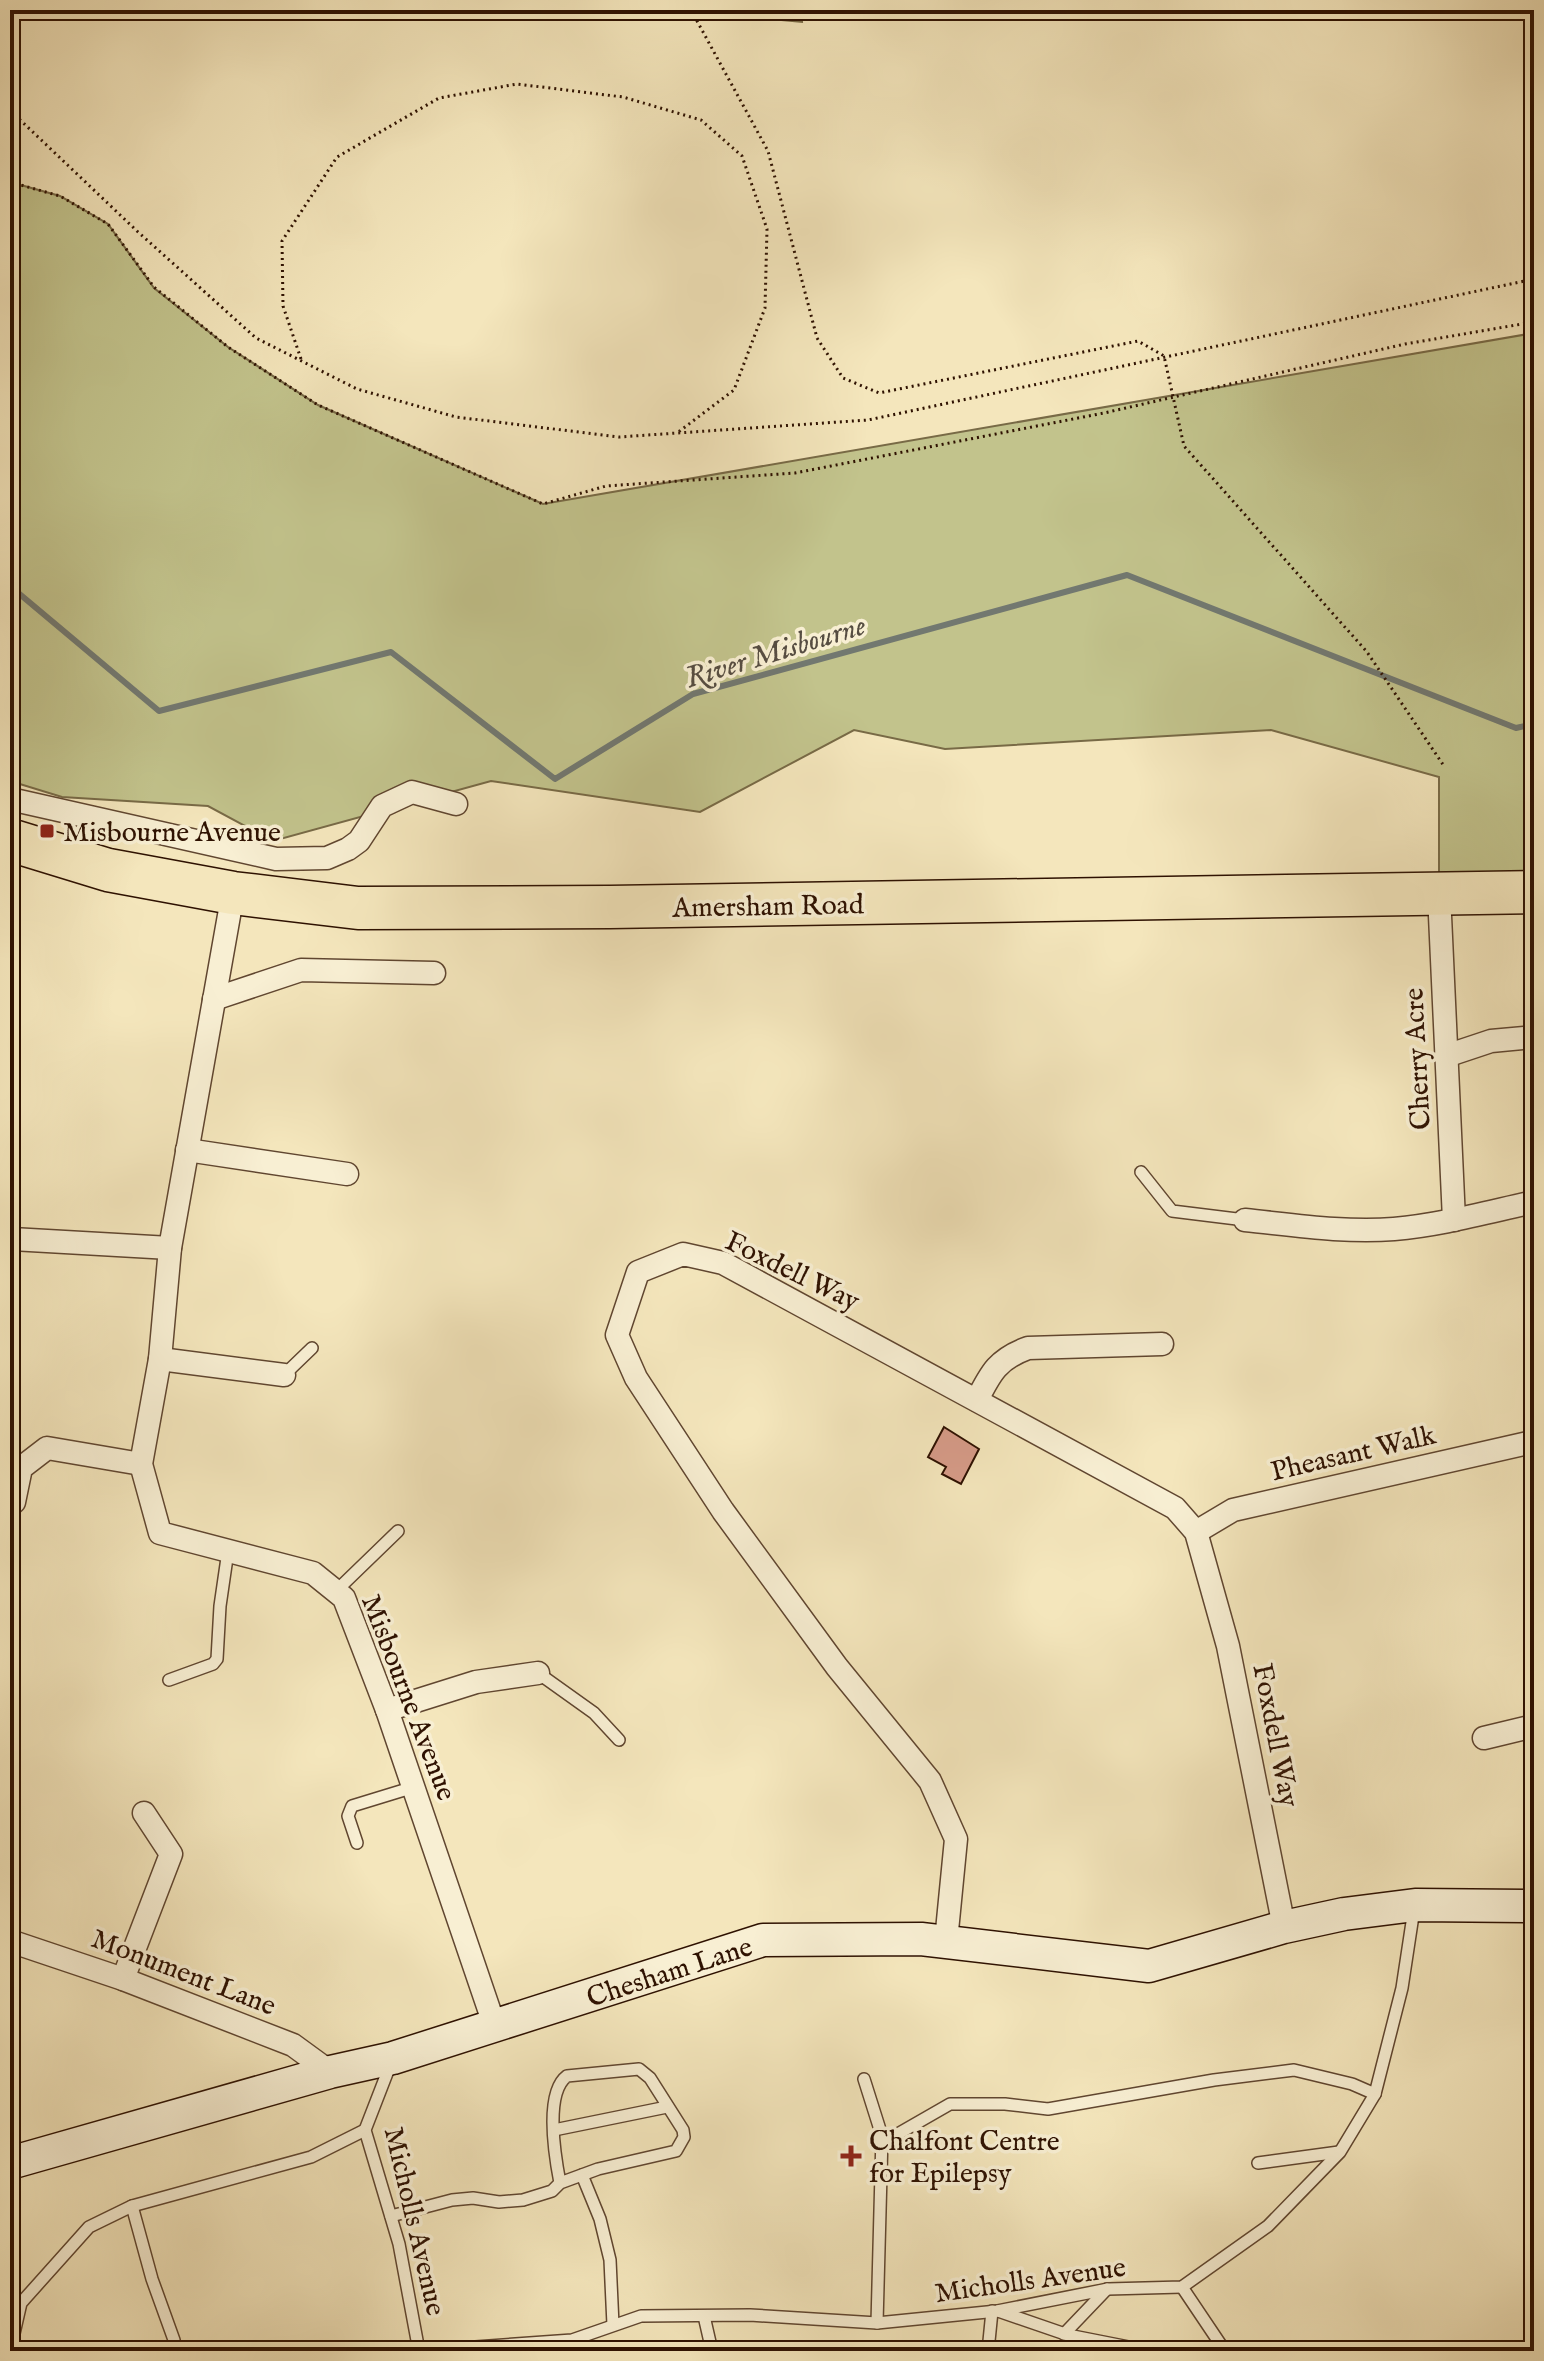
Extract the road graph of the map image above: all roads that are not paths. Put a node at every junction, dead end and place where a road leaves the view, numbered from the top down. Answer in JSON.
{"nodes":[{"id":1,"x":10,"y":799,"type":"edge"},
{"id":2,"x":456,"y":804,"type":"dead end"},
{"id":3,"x":10,"y":840,"type":"edge"},
{"id":4,"x":1534,"y":892,"type":"edge"},
{"id":5,"x":233,"y":893,"type":"junction"},
{"id":6,"x":1439,"y":894,"type":"junction"},
{"id":7,"x":434,"y":973,"type":"dead end"},
{"id":8,"x":214,"y":999,"type":"junction"},
{"id":9,"x":1534,"y":1037,"type":"edge"},
{"id":10,"x":1446,"y":1056,"type":"junction"},
{"id":11,"x":187,"y":1150,"type":"junction"},
{"id":12,"x":1141,"y":1172,"type":"dead end"},
{"id":13,"x":347,"y":1174,"type":"dead end"},
{"id":14,"x":1534,"y":1202,"type":"edge"},
{"id":15,"x":1245,"y":1220,"type":"joint"},
{"id":16,"x":1454,"y":1220,"type":"junction"},
{"id":17,"x":10,"y":1235,"type":"edge"},
{"id":18,"x":170,"y":1248,"type":"junction"},
{"id":19,"x":1162,"y":1344,"type":"dead end"},
{"id":20,"x":312,"y":1348,"type":"dead end"},
{"id":21,"x":160,"y":1359,"type":"junction"},
{"id":22,"x":284,"y":1375,"type":"joint"},
{"id":23,"x":977,"y":1400,"type":"junction"},
{"id":24,"x":1528,"y":1443,"type":"dead end"},
{"id":25,"x":141,"y":1464,"type":"junction"},
{"id":26,"x":14,"y":1502,"type":"dead end"},
{"id":27,"x":398,"y":1531,"type":"dead end"},
{"id":28,"x":1196,"y":1532,"type":"junction"},
{"id":29,"x":228,"y":1551,"type":"junction"},
{"id":30,"x":335,"y":1592,"type":"junction"},
{"id":31,"x":538,"y":1673,"type":"joint"},
{"id":32,"x":169,"y":1680,"type":"dead end"},
{"id":33,"x":387,"y":1710,"type":"junction"},
{"id":34,"x":1534,"y":1726,"type":"edge"},
{"id":35,"x":1484,"y":1738,"type":"dead end"},
{"id":36,"x":619,"y":1740,"type":"dead end"},
{"id":37,"x":414,"y":1787,"type":"junction"},
{"id":38,"x":144,"y":1813,"type":"dead end"},
{"id":39,"x":357,"y":1843,"type":"dead end"},
{"id":40,"x":1415,"y":1905,"type":"junction"},
{"id":41,"x":1534,"y":1906,"type":"edge"},
{"id":42,"x":1284,"y":1927,"type":"junction"},
{"id":43,"x":10,"y":1941,"type":"edge"},
{"id":44,"x":946,"y":1941,"type":"junction"},
{"id":45,"x":123,"y":1979,"type":"junction"},
{"id":46,"x":495,"y":2027,"type":"junction"},
{"id":47,"x":393,"y":2058,"type":"junction"},
{"id":48,"x":330,"y":2072,"type":"junction"},
{"id":49,"x":864,"y":2079,"type":"dead end"},
{"id":50,"x":1375,"y":2094,"type":"junction"},
{"id":51,"x":667,"y":2107,"type":"junction"},
{"id":52,"x":365,"y":2130,"type":"junction"},
{"id":53,"x":554,"y":2130,"type":"junction"},
{"id":54,"x":882,"y":2143,"type":"junction"},
{"id":55,"x":1340,"y":2152,"type":"junction"},
{"id":56,"x":10,"y":2163,"type":"edge"},
{"id":57,"x":1258,"y":2163,"type":"dead end"},
{"id":58,"x":582,"y":2175,"type":"junction"},
{"id":59,"x":560,"y":2183,"type":"junction"},
{"id":60,"x":132,"y":2206,"type":"junction"},
{"id":61,"x":391,"y":2216,"type":"junction"},
{"id":62,"x":1182,"y":2287,"type":"junction"},
{"id":63,"x":1108,"y":2289,"type":"junction"},
{"id":64,"x":994,"y":2311,"type":"junction"},
{"id":65,"x":704,"y":2316,"type":"junction"},
{"id":66,"x":877,"y":2323,"type":"junction"},
{"id":67,"x":613,"y":2325,"type":"junction"},
{"id":68,"x":1064,"y":2334,"type":"junction"},
{"id":69,"x":174,"y":2340,"type":"dead end"},
{"id":70,"x":563,"y":2346,"type":"edge"},
{"id":71,"x":509,"y":2348,"type":"edge"},
{"id":72,"x":10,"y":2351,"type":"edge"},
{"id":73,"x":712,"y":2351,"type":"edge"},
{"id":74,"x":988,"y":2351,"type":"edge"},
{"id":75,"x":1149,"y":2351,"type":"edge"},
{"id":76,"x":1225,"y":2351,"type":"edge"}],
"edges":[{"from":1,"to":2,"type":"street"},
{"from":3,"to":5,"type":"highway","name":"Amersham Road"},
{"from":4,"to":6,"type":"highway","name":"Amersham Road"},
{"from":5,"to":6,"type":"highway","name":"Amersham Road"},
{"from":5,"to":8,"type":"street","name":"Misbourne Avenue"},
{"from":6,"to":10,"type":"street","name":"Cherry Acre"},
{"from":7,"to":8,"type":"street"},
{"from":8,"to":11,"type":"street","name":"Misbourne Avenue"},
{"from":9,"to":10,"type":"street"},
{"from":10,"to":16,"type":"street","name":"Cherry Acre"},
{"from":11,"to":13,"type":"street"},
{"from":11,"to":18,"type":"street","name":"Misbourne Avenue"},
{"from":12,"to":15,"type":"lane"},
{"from":14,"to":16,"type":"street"},
{"from":15,"to":16,"type":"street"},
{"from":17,"to":18,"type":"street"},
{"from":18,"to":21,"type":"street","name":"Misbourne Avenue"},
{"from":19,"to":23,"type":"street"},
{"from":20,"to":22,"type":"lane"},
{"from":21,"to":22,"type":"street"},
{"from":21,"to":25,"type":"street","name":"Misbourne Avenue"},
{"from":23,"to":28,"type":"street","name":"Foxdell Way"},
{"from":23,"to":44,"type":"street","name":"Foxdell Way"},
{"from":24,"to":28,"type":"street","name":"Pheasant Walk"},
{"from":25,"to":26,"type":"street"},
{"from":25,"to":29,"type":"street","name":"Misbourne Avenue"},
{"from":27,"to":30,"type":"lane"},
{"from":28,"to":42,"type":"street","name":"Foxdell Way"},
{"from":29,"to":30,"type":"street","name":"Misbourne Avenue"},
{"from":29,"to":32,"type":"lane"},
{"from":30,"to":33,"type":"street","name":"Misbourne Avenue"},
{"from":31,"to":33,"type":"street"},
{"from":31,"to":36,"type":"lane"},
{"from":33,"to":37,"type":"street","name":"Misbourne Avenue"},
{"from":34,"to":35,"type":"street"},
{"from":37,"to":39,"type":"lane"},
{"from":37,"to":46,"type":"street","name":"Misbourne Avenue"},
{"from":38,"to":45,"type":"street"},
{"from":40,"to":41,"type":"street","name":"Chesham Lane"},
{"from":40,"to":42,"type":"street","name":"Chesham Lane"},
{"from":40,"to":50,"type":"lane"},
{"from":42,"to":44,"type":"street","name":"Chesham Lane"},
{"from":43,"to":45,"type":"street","name":"Monument Lane"},
{"from":44,"to":46,"type":"street","name":"Chesham Lane"},
{"from":45,"to":48,"type":"street","name":"Monument Lane"},
{"from":46,"to":47,"type":"street","name":"Chesham Lane"},
{"from":47,"to":48,"type":"street","name":"Chesham Lane"},
{"from":47,"to":52,"type":"lane","name":"Micholls Avenue"},
{"from":48,"to":56,"type":"street","name":"Chesham Lane"},
{"from":49,"to":54,"type":"lane"},
{"from":50,"to":54,"type":"lane"},
{"from":50,"to":55,"type":"lane"},
{"from":51,"to":53,"type":"lane"},
{"from":51,"to":53,"type":"lane"},
{"from":51,"to":58,"type":"lane"},
{"from":52,"to":60,"type":"lane"},
{"from":52,"to":61,"type":"lane","name":"Micholls Avenue"},
{"from":53,"to":59,"type":"lane"},
{"from":54,"to":66,"type":"lane"},
{"from":55,"to":57,"type":"lane"},
{"from":55,"to":62,"type":"lane"},
{"from":58,"to":59,"type":"lane"},
{"from":58,"to":67,"type":"lane"},
{"from":59,"to":61,"type":"lane"},
{"from":60,"to":69,"type":"lane"},
{"from":60,"to":72,"type":"lane"},
{"from":61,"to":71,"type":"lane","name":"Micholls Avenue"},
{"from":62,"to":63,"type":"lane","name":"Micholls Avenue"},
{"from":62,"to":76,"type":"lane"},
{"from":63,"to":64,"type":"lane","name":"Micholls Avenue"},
{"from":63,"to":68,"type":"lane"},
{"from":64,"to":66,"type":"lane","name":"Micholls Avenue"},
{"from":64,"to":68,"type":"lane"},
{"from":64,"to":74,"type":"lane"},
{"from":65,"to":66,"type":"lane","name":"Micholls Avenue"},
{"from":65,"to":67,"type":"lane","name":"Micholls Avenue"},
{"from":65,"to":73,"type":"lane"},
{"from":67,"to":70,"type":"lane","name":"Micholls Avenue"},
{"from":68,"to":75,"type":"lane"},
{"from":70,"to":71,"type":"lane","name":"Micholls Avenue"}]}
